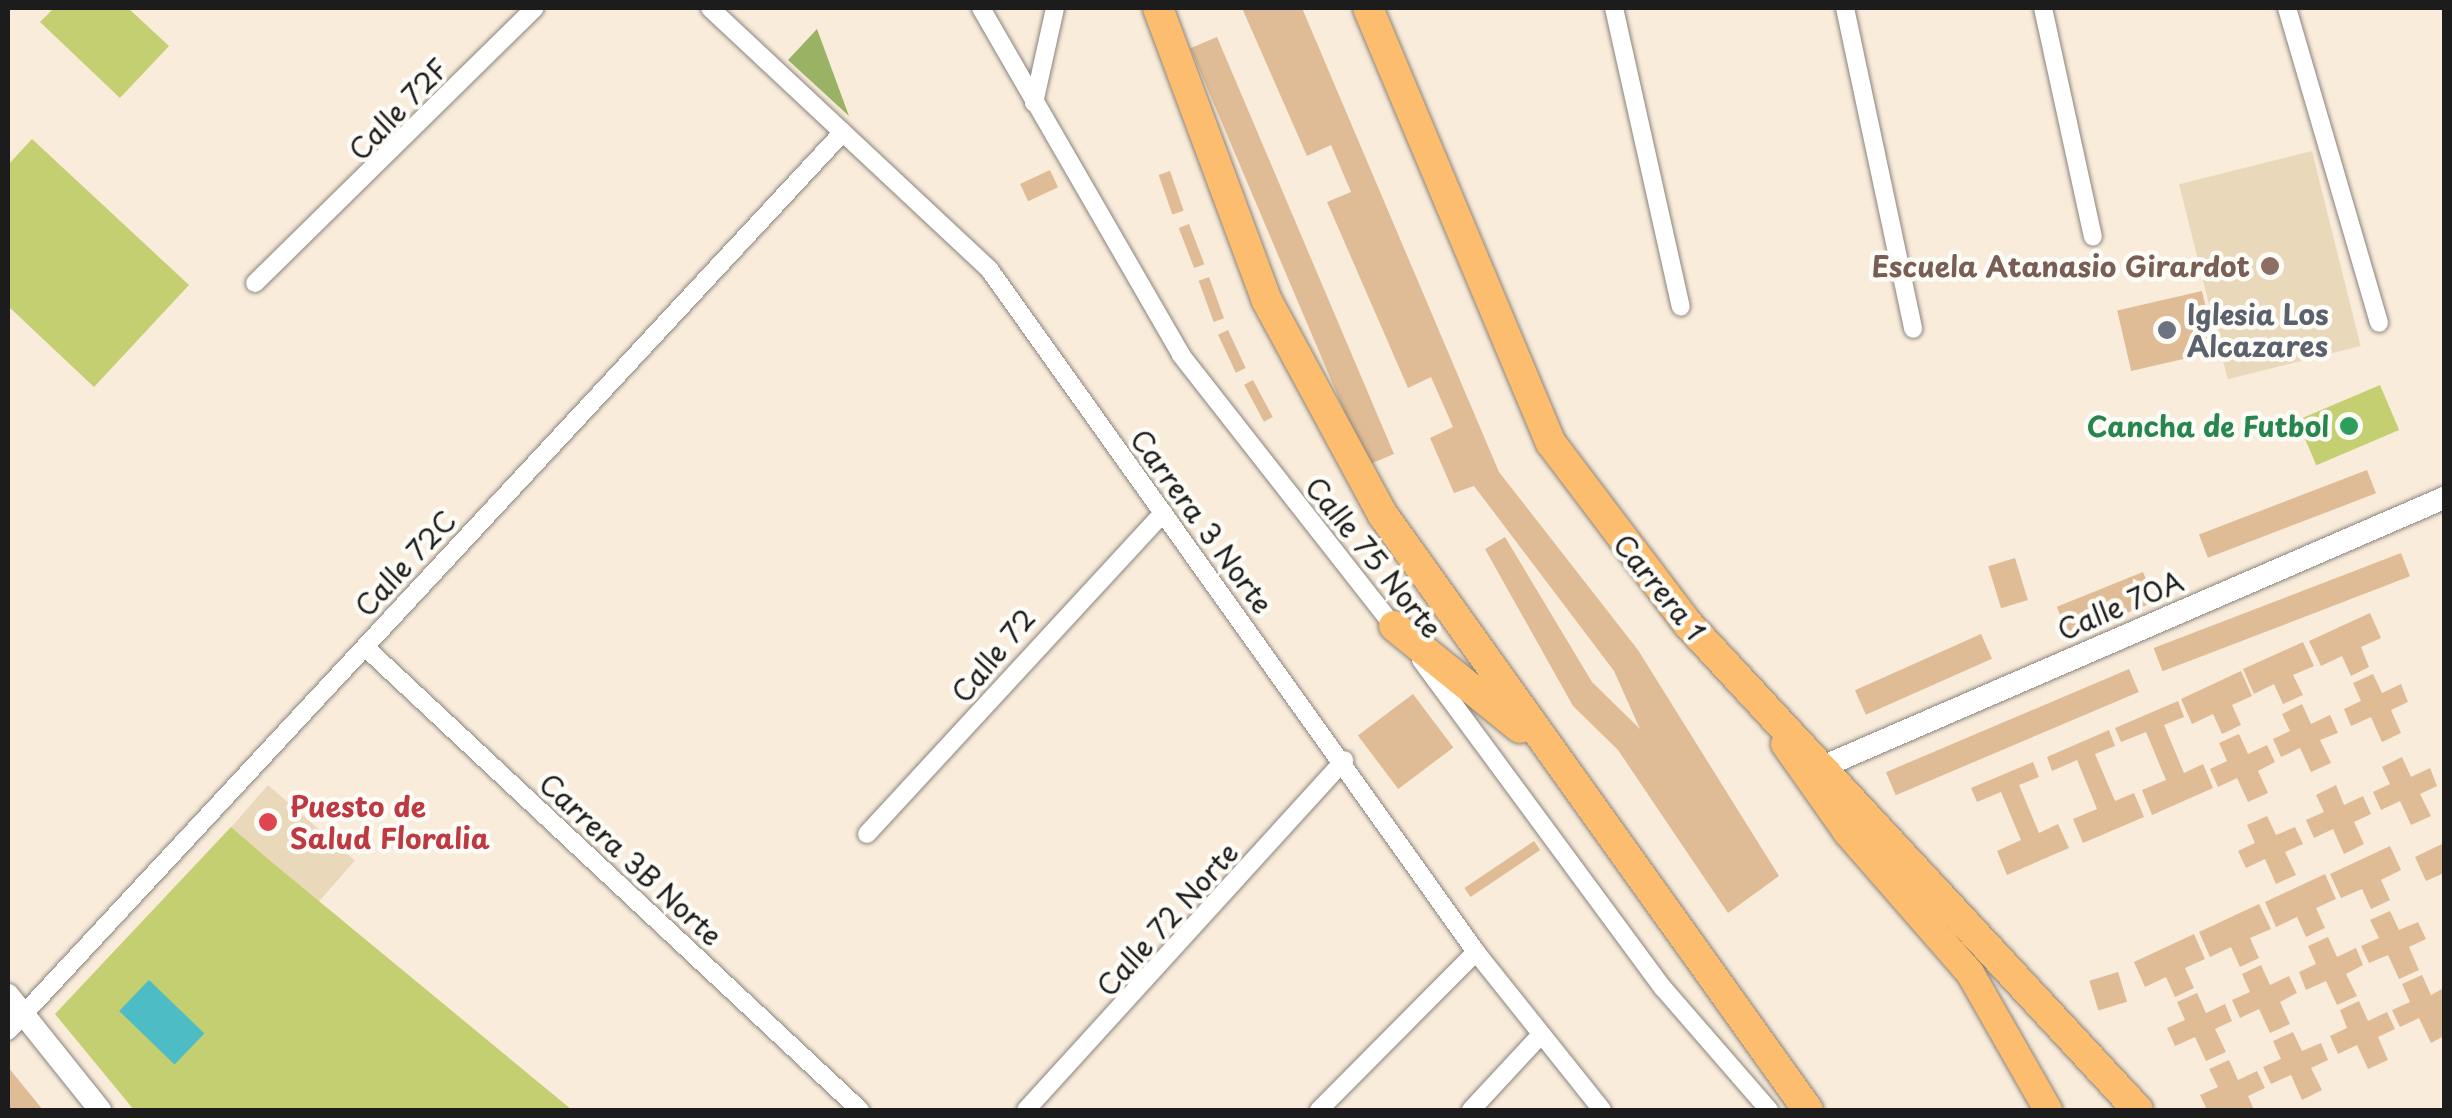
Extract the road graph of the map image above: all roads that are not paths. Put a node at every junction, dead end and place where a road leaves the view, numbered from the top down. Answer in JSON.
{"nodes":[{"id":1,"x":535,"y":8,"type":"edge"},
{"id":2,"x":710,"y":8,"type":"edge"},
{"id":3,"x":981,"y":8,"type":"edge"},
{"id":4,"x":1055,"y":8,"type":"edge"},
{"id":5,"x":1158,"y":8,"type":"edge"},
{"id":6,"x":1368,"y":8,"type":"edge"},
{"id":7,"x":1614,"y":8,"type":"edge"},
{"id":8,"x":1844,"y":8,"type":"edge"},
{"id":9,"x":2043,"y":8,"type":"edge"},
{"id":10,"x":2287,"y":8,"type":"edge"},
{"id":11,"x":1034,"y":103,"type":"junction"},
{"id":12,"x":843,"y":132,"type":"junction"},
{"id":13,"x":2092,"y":237,"type":"dead end"},
{"id":14,"x":255,"y":282,"type":"dead end"},
{"id":15,"x":1681,"y":307,"type":"dead end"},
{"id":16,"x":2380,"y":323,"type":"dead end"},
{"id":17,"x":1913,"y":330,"type":"dead end"},
{"id":18,"x":2444,"y":498,"type":"edge"},
{"id":19,"x":1163,"y":513,"type":"junction"},
{"id":20,"x":1394,"y":626,"type":"junction"},
{"id":21,"x":366,"y":647,"type":"junction"},
{"id":22,"x":1748,"y":691,"type":"junction"},
{"id":23,"x":1558,"y":758,"type":"junction"},
{"id":24,"x":1344,"y":760,"type":"junction"},
{"id":25,"x":1820,"y":768,"type":"junction"},
{"id":26,"x":866,"y":834,"type":"dead end"},
{"id":27,"x":1476,"y":952,"type":"junction"},
{"id":28,"x":8,"y":995,"type":"edge"},
{"id":29,"x":26,"y":1014,"type":"junction"},
{"id":30,"x":8,"y":1031,"type":"edge"},
{"id":31,"x":1538,"y":1038,"type":"junction"},
{"id":32,"x":2132,"y":1106,"type":"edge"},
{"id":33,"x":100,"y":1110,"type":"edge"},
{"id":34,"x":860,"y":1110,"type":"edge"},
{"id":35,"x":1026,"y":1110,"type":"edge"},
{"id":36,"x":1319,"y":1110,"type":"edge"},
{"id":37,"x":1471,"y":1110,"type":"edge"},
{"id":38,"x":1602,"y":1110,"type":"edge"},
{"id":39,"x":1769,"y":1110,"type":"edge"},
{"id":40,"x":1808,"y":1110,"type":"edge"},
{"id":41,"x":2048,"y":1110,"type":"edge"}],
"edges":[{"from":1,"to":14,"type":"street","name":"Calle 72F"},
{"from":2,"to":12,"type":"street","name":"Carrera 3 Norte"},
{"from":3,"to":11,"type":"street","name":"Calle 75 Norte"},
{"from":4,"to":11,"type":"street"},
{"from":5,"to":23,"type":"highway"},
{"from":6,"to":22,"type":"highway","name":"Carrera 1"},
{"from":7,"to":15,"type":"street"},
{"from":8,"to":17,"type":"street"},
{"from":9,"to":13,"type":"street"},
{"from":10,"to":16,"type":"street"},
{"from":11,"to":20,"type":"street","name":"Calle 75 Norte"},
{"from":12,"to":19,"type":"street","name":"Carrera 3 Norte"},
{"from":12,"to":21,"type":"street","name":"Calle 72C"},
{"from":18,"to":25,"type":"street","name":"Calle 70A"},
{"from":19,"to":24,"type":"street","name":"Carrera 3 Norte"},
{"from":19,"to":26,"type":"street","name":"Calle 72"},
{"from":20,"to":23,"type":"highway"},
{"from":20,"to":39,"type":"street","name":"Calle 75 Norte"},
{"from":21,"to":29,"type":"street","name":"Calle 72C"},
{"from":21,"to":34,"type":"street","name":"Carrera 3B Norte"},
{"from":22,"to":25,"type":"highway"},
{"from":22,"to":41,"type":"main road","name":"Carrera 1"},
{"from":23,"to":40,"type":"highway"},
{"from":24,"to":27,"type":"street","name":"Carrera 3 Norte"},
{"from":24,"to":35,"type":"street","name":"Calle 72 Norte"},
{"from":25,"to":32,"type":"highway"},
{"from":27,"to":31,"type":"street","name":"Carrera 3 Norte"},
{"from":27,"to":36,"type":"street"},
{"from":28,"to":29,"type":"street"},
{"from":29,"to":30,"type":"street","name":"Calle 72C"},
{"from":29,"to":33,"type":"street"},
{"from":31,"to":37,"type":"street"},
{"from":31,"to":38,"type":"street","name":"Carrera 3 Norte"}]}
